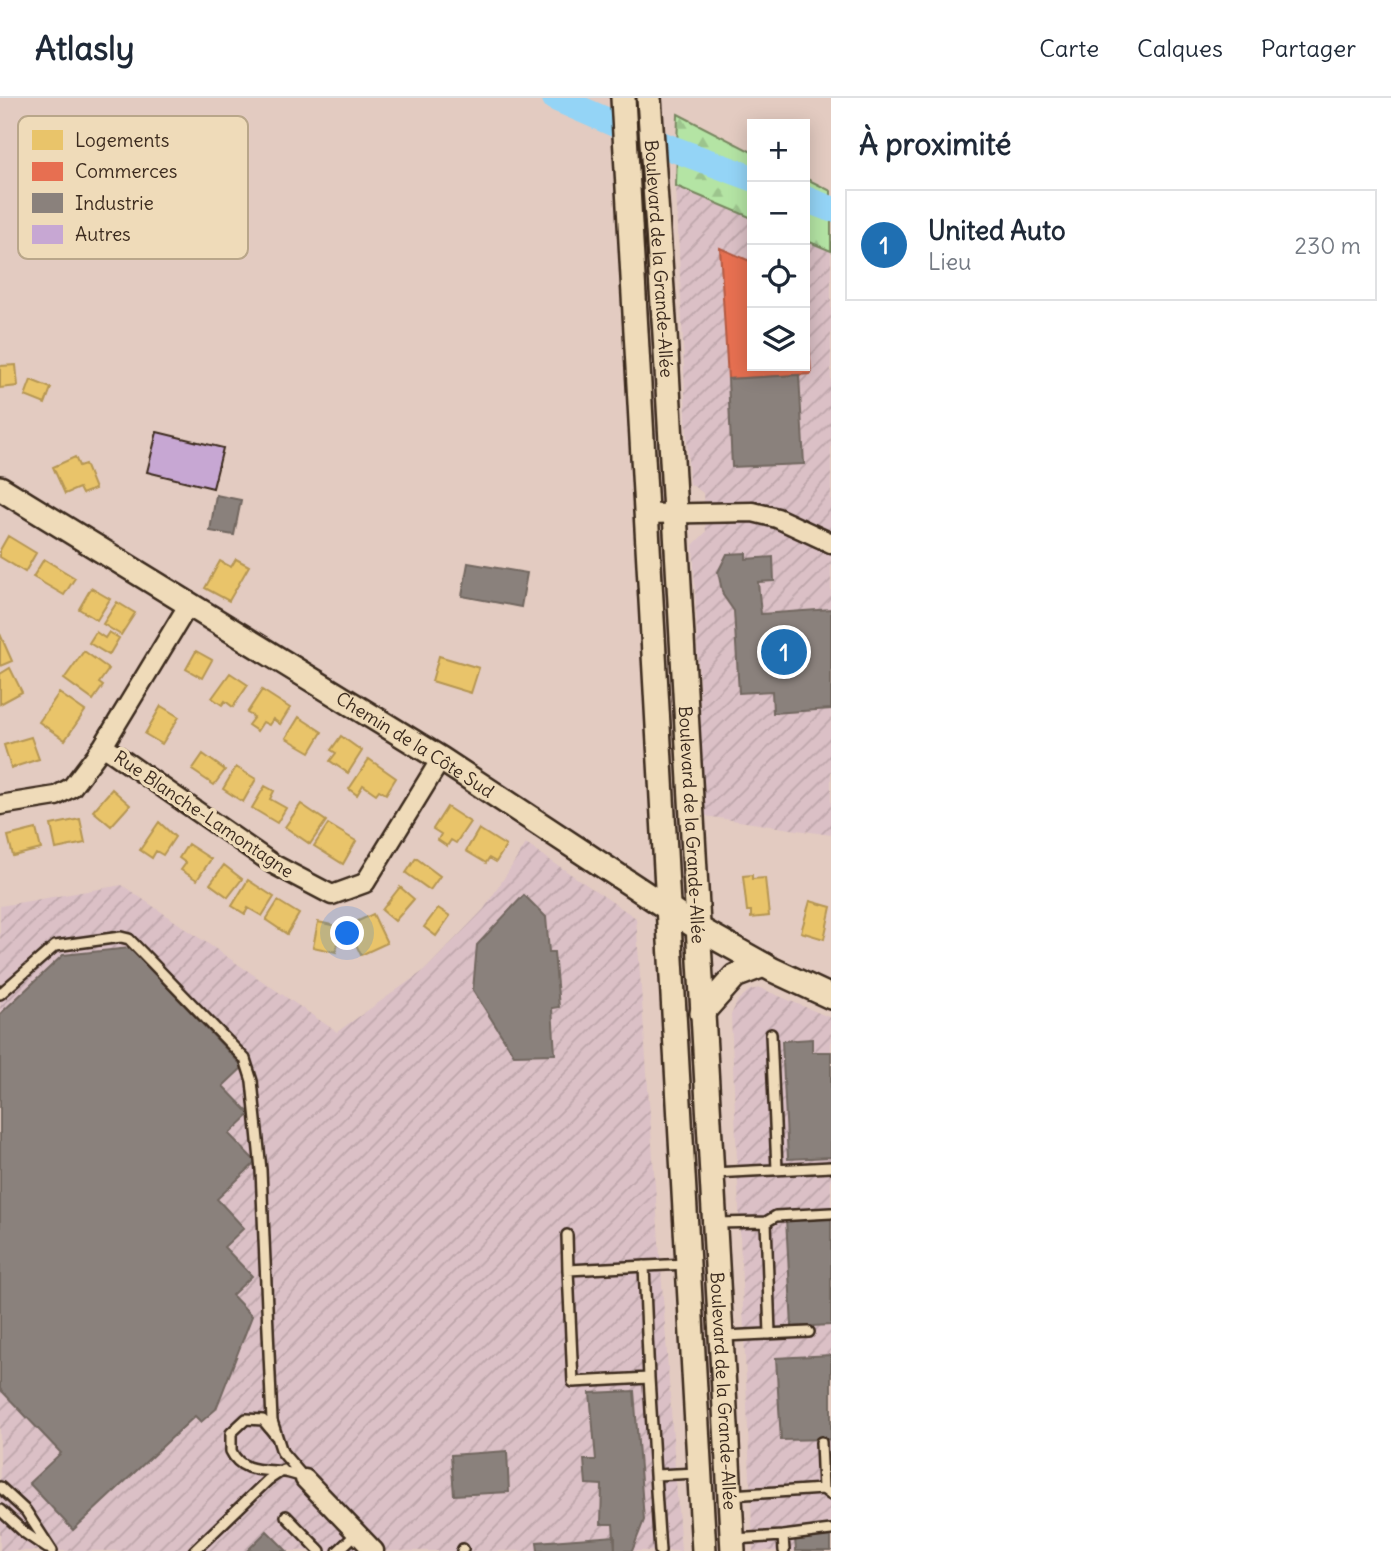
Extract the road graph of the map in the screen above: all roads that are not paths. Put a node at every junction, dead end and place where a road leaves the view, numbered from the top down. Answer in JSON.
{"nodes":[{"id":1,"x":649,"y":98,"type":"edge"},
{"id":2,"x":624,"y":121,"type":"edge"},
{"id":3,"x":652,"y":137,"type":"junction"},
{"id":4,"x":0,"y":488,"type":"edge"},
{"id":5,"x":675,"y":513,"type":"junction"},
{"id":6,"x":646,"y":514,"type":"junction"},
{"id":7,"x":831,"y":543,"type":"edge"},
{"id":8,"x":189,"y":604,"type":"junction"},
{"id":9,"x":103,"y":746,"type":"junction"},
{"id":10,"x":441,"y":759,"type":"junction"},
{"id":11,"x":0,"y":805,"type":"edge"},
{"id":12,"x":668,"y":909,"type":"junction"},
{"id":13,"x":696,"y":927,"type":"junction"},
{"id":14,"x":764,"y":965,"type":"junction"},
{"id":15,"x":0,"y":994,"type":"edge"},
{"id":16,"x":831,"y":997,"type":"edge"},
{"id":17,"x":702,"y":1013,"type":"junction"},
{"id":18,"x":771,"y":1034,"type":"dead end"},
{"id":19,"x":831,"y":1167,"type":"edge"},
{"id":20,"x":777,"y":1169,"type":"junction"},
{"id":21,"x":711,"y":1173,"type":"junction"},
{"id":22,"x":831,"y":1213,"type":"edge"},
{"id":23,"x":766,"y":1222,"type":"junction"},
{"id":24,"x":714,"y":1223,"type":"junction"},
{"id":25,"x":567,"y":1235,"type":"dead end"},
{"id":26,"x":687,"y":1264,"type":"junction"},
{"id":27,"x":644,"y":1266,"type":"junction"},
{"id":28,"x":568,"y":1270,"type":"junction"},
{"id":29,"x":809,"y":1332,"type":"dead end"},
{"id":30,"x":771,"y":1334,"type":"junction"},
{"id":31,"x":721,"y":1336,"type":"junction"},
{"id":32,"x":649,"y":1378,"type":"junction"},
{"id":33,"x":276,"y":1436,"type":"junction"},
{"id":34,"x":821,"y":1442,"type":"dead end"},
{"id":35,"x":286,"y":1470,"type":"junction"},
{"id":36,"x":699,"y":1472,"type":"junction"},
{"id":37,"x":655,"y":1475,"type":"junction"},
{"id":38,"x":305,"y":1479,"type":"junction"},
{"id":39,"x":0,"y":1487,"type":"edge"},
{"id":40,"x":827,"y":1492,"type":"edge"},
{"id":41,"x":730,"y":1495,"type":"junction"},
{"id":42,"x":0,"y":1510,"type":"edge"},
{"id":43,"x":286,"y":1516,"type":"dead end"},
{"id":44,"x":831,"y":1530,"type":"edge"},
{"id":45,"x":357,"y":1533,"type":"junction"},
{"id":46,"x":783,"y":1536,"type":"junction"},
{"id":47,"x":732,"y":1545,"type":"edge"},
{"id":48,"x":51,"y":1551,"type":"edge"},
{"id":49,"x":194,"y":1551,"type":"edge"},
{"id":50,"x":320,"y":1551,"type":"edge"},
{"id":51,"x":338,"y":1551,"type":"edge"},
{"id":52,"x":374,"y":1551,"type":"edge"},
{"id":53,"x":660,"y":1551,"type":"edge"},
{"id":54,"x":704,"y":1551,"type":"edge"},
{"id":55,"x":784,"y":1551,"type":"edge"}],
"edges":[{"from":1,"to":3,"type":"street","name":"Boulevard de la Grande-Allée"},
{"from":2,"to":3,"type":"street"},
{"from":2,"to":6,"type":"street","name":"Boulevard de la Grande-Allée"},
{"from":3,"to":5,"type":"street","name":"Boulevard de la Grande-Allée"},
{"from":4,"to":8,"type":"street","name":"Chemin de la Côte Sud"},
{"from":5,"to":6,"type":"street"},
{"from":5,"to":7,"type":"street"},
{"from":5,"to":13,"type":"street","name":"Boulevard de la Grande-Allée"},
{"from":6,"to":12,"type":"street","name":"Boulevard de la Grande-Allée"},
{"from":8,"to":9,"type":"street"},
{"from":8,"to":10,"type":"street","name":"Chemin de la Côte Sud"},
{"from":9,"to":10,"type":"street","name":"Rue Blanche-Lamontagne"},
{"from":9,"to":11,"type":"street"},
{"from":10,"to":12,"type":"street","name":"Chemin de la Côte Sud"},
{"from":12,"to":13,"type":"street","name":"Chemin de la Côte Sud"},
{"from":12,"to":26,"type":"street","name":"Boulevard de la Grande-Allée"},
{"from":13,"to":14,"type":"street","name":"Chemin de la Côte Sud"},
{"from":13,"to":17,"type":"street","name":"Boulevard de la Grande-Allée"},
{"from":14,"to":16,"type":"street","name":"Chemin de la Côte Sud"},
{"from":14,"to":17,"type":"street"},
{"from":15,"to":33,"type":"lane"},
{"from":17,"to":21,"type":"street","name":"Boulevard de la Grande-Allée"},
{"from":18,"to":20,"type":"lane"},
{"from":19,"to":20,"type":"lane"},
{"from":20,"to":21,"type":"lane"},
{"from":21,"to":24,"type":"street","name":"Boulevard de la Grande-Allée"},
{"from":22,"to":23,"type":"lane"},
{"from":23,"to":24,"type":"lane"},
{"from":23,"to":30,"type":"lane"},
{"from":24,"to":31,"type":"street","name":"Boulevard de la Grande-Allée"},
{"from":25,"to":28,"type":"lane"},
{"from":26,"to":27,"type":"lane"},
{"from":26,"to":36,"type":"street","name":"Boulevard de la Grande-Allée"},
{"from":27,"to":28,"type":"lane"},
{"from":27,"to":32,"type":"lane"},
{"from":28,"to":32,"type":"lane"},
{"from":29,"to":30,"type":"lane"},
{"from":30,"to":31,"type":"lane"},
{"from":31,"to":41,"type":"street","name":"Boulevard de la Grande-Allée"},
{"from":32,"to":37,"type":"lane"},
{"from":33,"to":35,"type":"lane"},
{"from":33,"to":38,"type":"lane"},
{"from":34,"to":40,"type":"lane"},
{"from":35,"to":38,"type":"lane"},
{"from":35,"to":49,"type":"lane"},
{"from":36,"to":37,"type":"lane"},
{"from":36,"to":54,"type":"street","name":"Boulevard de la Grande-Allée"},
{"from":37,"to":53,"type":"lane"},
{"from":38,"to":45,"type":"street"},
{"from":39,"to":48,"type":"lane"},
{"from":40,"to":41,"type":"lane"},
{"from":41,"to":47,"type":"street","name":"Boulevard de la Grande-Allée"},
{"from":42,"to":48,"type":"lane"},
{"from":43,"to":50,"type":"lane"},
{"from":44,"to":46,"type":"lane"},
{"from":45,"to":51,"type":"lane"},
{"from":45,"to":52,"type":"street"},
{"from":46,"to":47,"type":"lane"},
{"from":46,"to":55,"type":"lane"}]}
